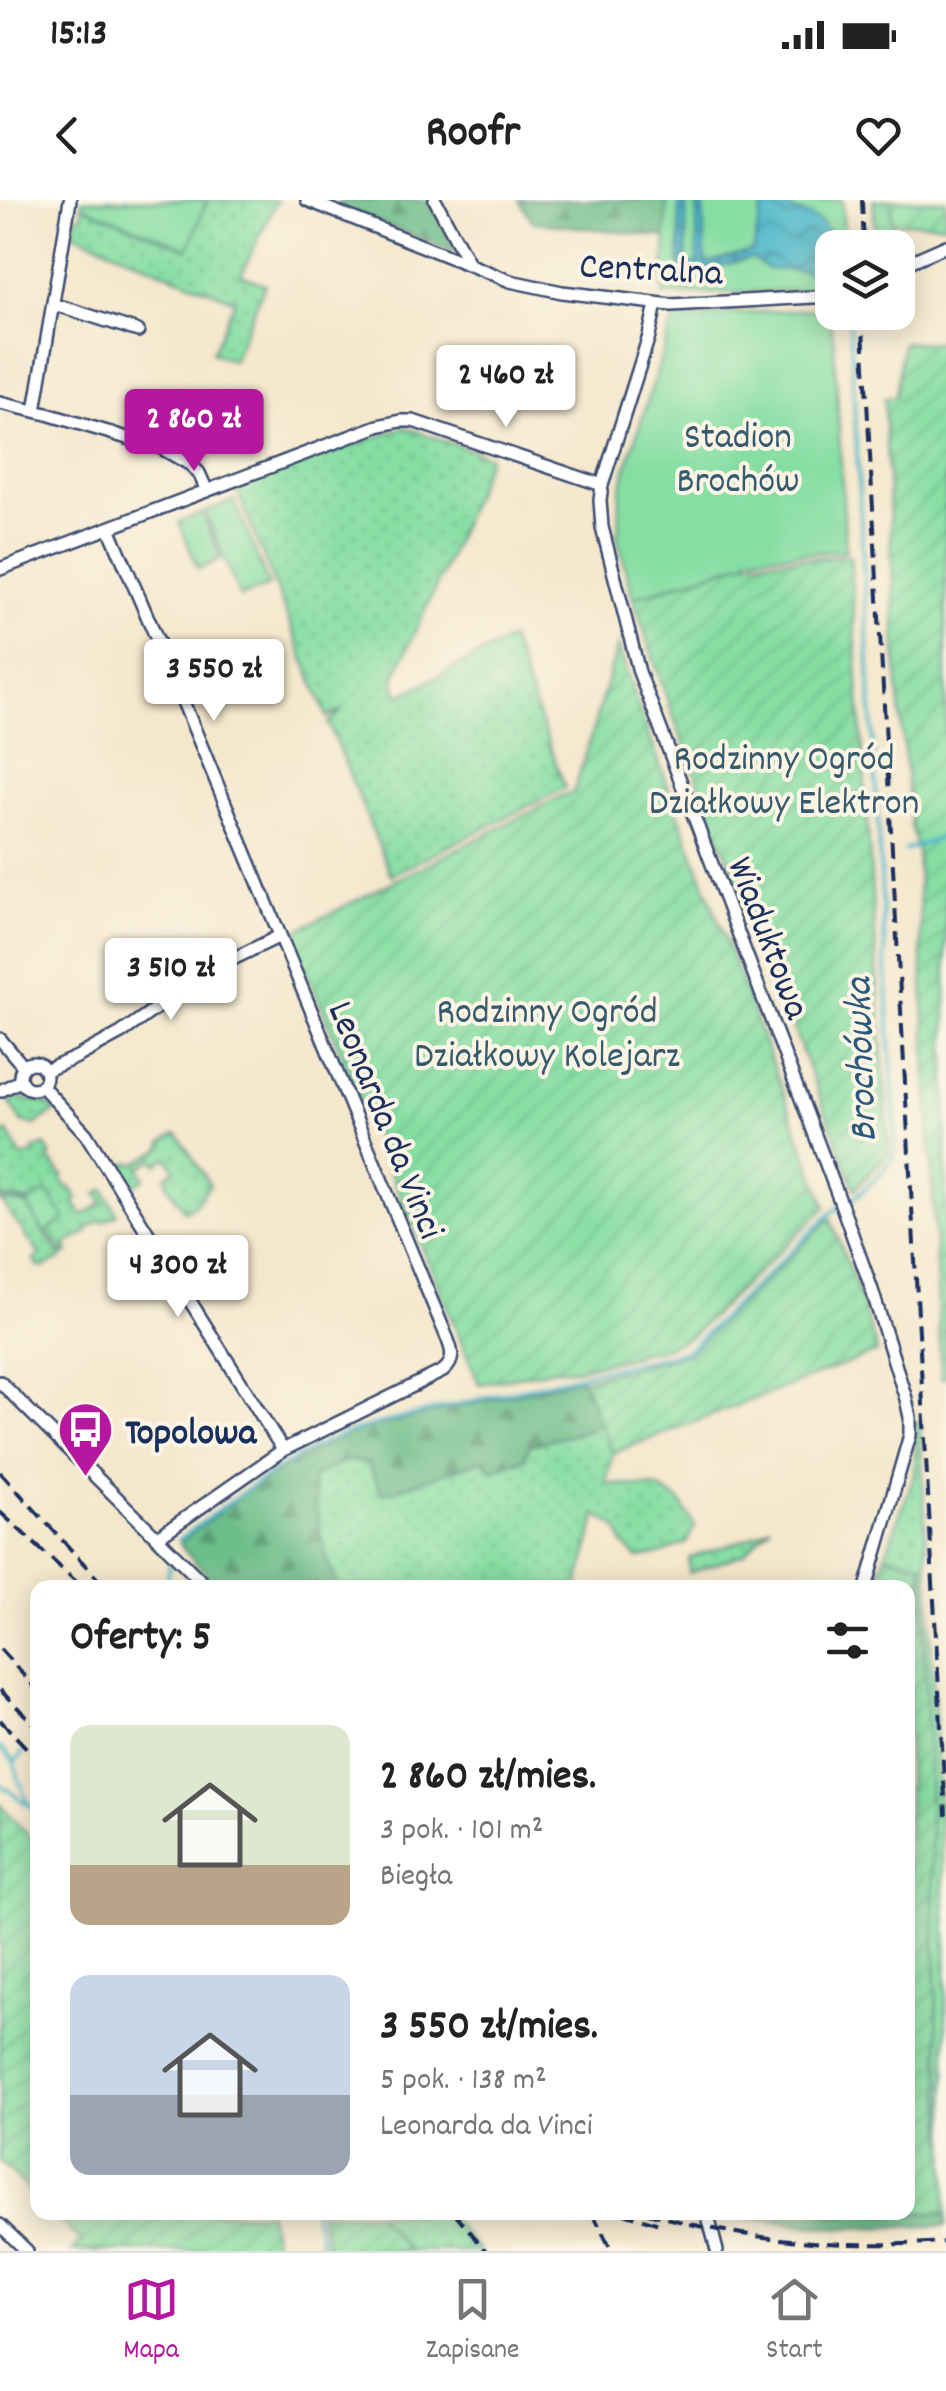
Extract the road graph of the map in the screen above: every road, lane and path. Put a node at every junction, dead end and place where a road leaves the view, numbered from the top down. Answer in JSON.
{"nodes":[{"id":1,"x":70,"y":200,"type":"edge"},
{"id":2,"x":435,"y":200,"type":"edge"},
{"id":3,"x":313,"y":201,"type":"edge"},
{"id":4,"x":946,"y":246,"type":"edge"},
{"id":5,"x":915,"y":259,"type":"edge"},
{"id":6,"x":470,"y":265,"type":"junction"},
{"id":7,"x":815,"y":297,"type":"edge"},
{"id":8,"x":656,"y":304,"type":"junction"},
{"id":9,"x":53,"y":306,"type":"junction"},
{"id":10,"x":138,"y":331,"type":"dead end"},
{"id":11,"x":0,"y":403,"type":"edge"},
{"id":12,"x":36,"y":410,"type":"junction"},
{"id":13,"x":602,"y":485,"type":"junction"},
{"id":14,"x":207,"y":491,"type":"junction"},
{"id":15,"x":109,"y":528,"type":"junction"},
{"id":16,"x":0,"y":568,"type":"edge"},
{"id":17,"x":280,"y":936,"type":"junction"},
{"id":18,"x":0,"y":1040,"type":"edge"},
{"id":19,"x":23,"y":1066,"type":"junction"},
{"id":20,"x":46,"y":1071,"type":"junction"},
{"id":21,"x":20,"y":1081,"type":"junction"},
{"id":22,"x":42,"y":1086,"type":"junction"},
{"id":23,"x":0,"y":1092,"type":"edge"},
{"id":24,"x":0,"y":1382,"type":"edge"},
{"id":25,"x":283,"y":1450,"type":"junction"},
{"id":26,"x":158,"y":1537,"type":"junction"},
{"id":27,"x":200,"y":1580,"type":"edge"},
{"id":28,"x":868,"y":1580,"type":"edge"},
{"id":29,"x":709,"y":2220,"type":"edge"},
{"id":30,"x":0,"y":2225,"type":"edge"},
{"id":31,"x":26,"y":2251,"type":"edge"},
{"id":32,"x":717,"y":2251,"type":"edge"}],
"edges":[{"from":1,"to":9,"type":"street"},
{"from":2,"to":6,"type":"street"},
{"from":3,"to":6,"type":"street","name":"Centralna"},
{"from":4,"to":5,"type":"street"},
{"from":6,"to":8,"type":"street","name":"Centralna"},
{"from":7,"to":8,"type":"street","name":"Centralna"},
{"from":8,"to":13,"type":"street","name":"Wiaduktowa"},
{"from":9,"to":10,"type":"street"},
{"from":9,"to":12,"type":"street"},
{"from":11,"to":12,"type":"street"},
{"from":12,"to":14,"type":"street"},
{"from":13,"to":14,"type":"street"},
{"from":13,"to":28,"type":"street","name":"Wiaduktowa"},
{"from":14,"to":15,"type":"street"},
{"from":15,"to":16,"type":"street"},
{"from":15,"to":17,"type":"street","name":"Leonarda da Vinci"},
{"from":17,"to":20,"type":"street"},
{"from":17,"to":25,"type":"street","name":"Leonarda da Vinci"},
{"from":18,"to":19,"type":"street"},
{"from":19,"to":20,"type":"street"},
{"from":19,"to":21,"type":"street"},
{"from":20,"to":22,"type":"street"},
{"from":21,"to":22,"type":"street"},
{"from":21,"to":23,"type":"street"},
{"from":22,"to":25,"type":"street"},
{"from":24,"to":26,"type":"street"},
{"from":25,"to":26,"type":"street"},
{"from":26,"to":27,"type":"street"},
{"from":29,"to":32,"type":"street"},
{"from":30,"to":31,"type":"street"}]}
